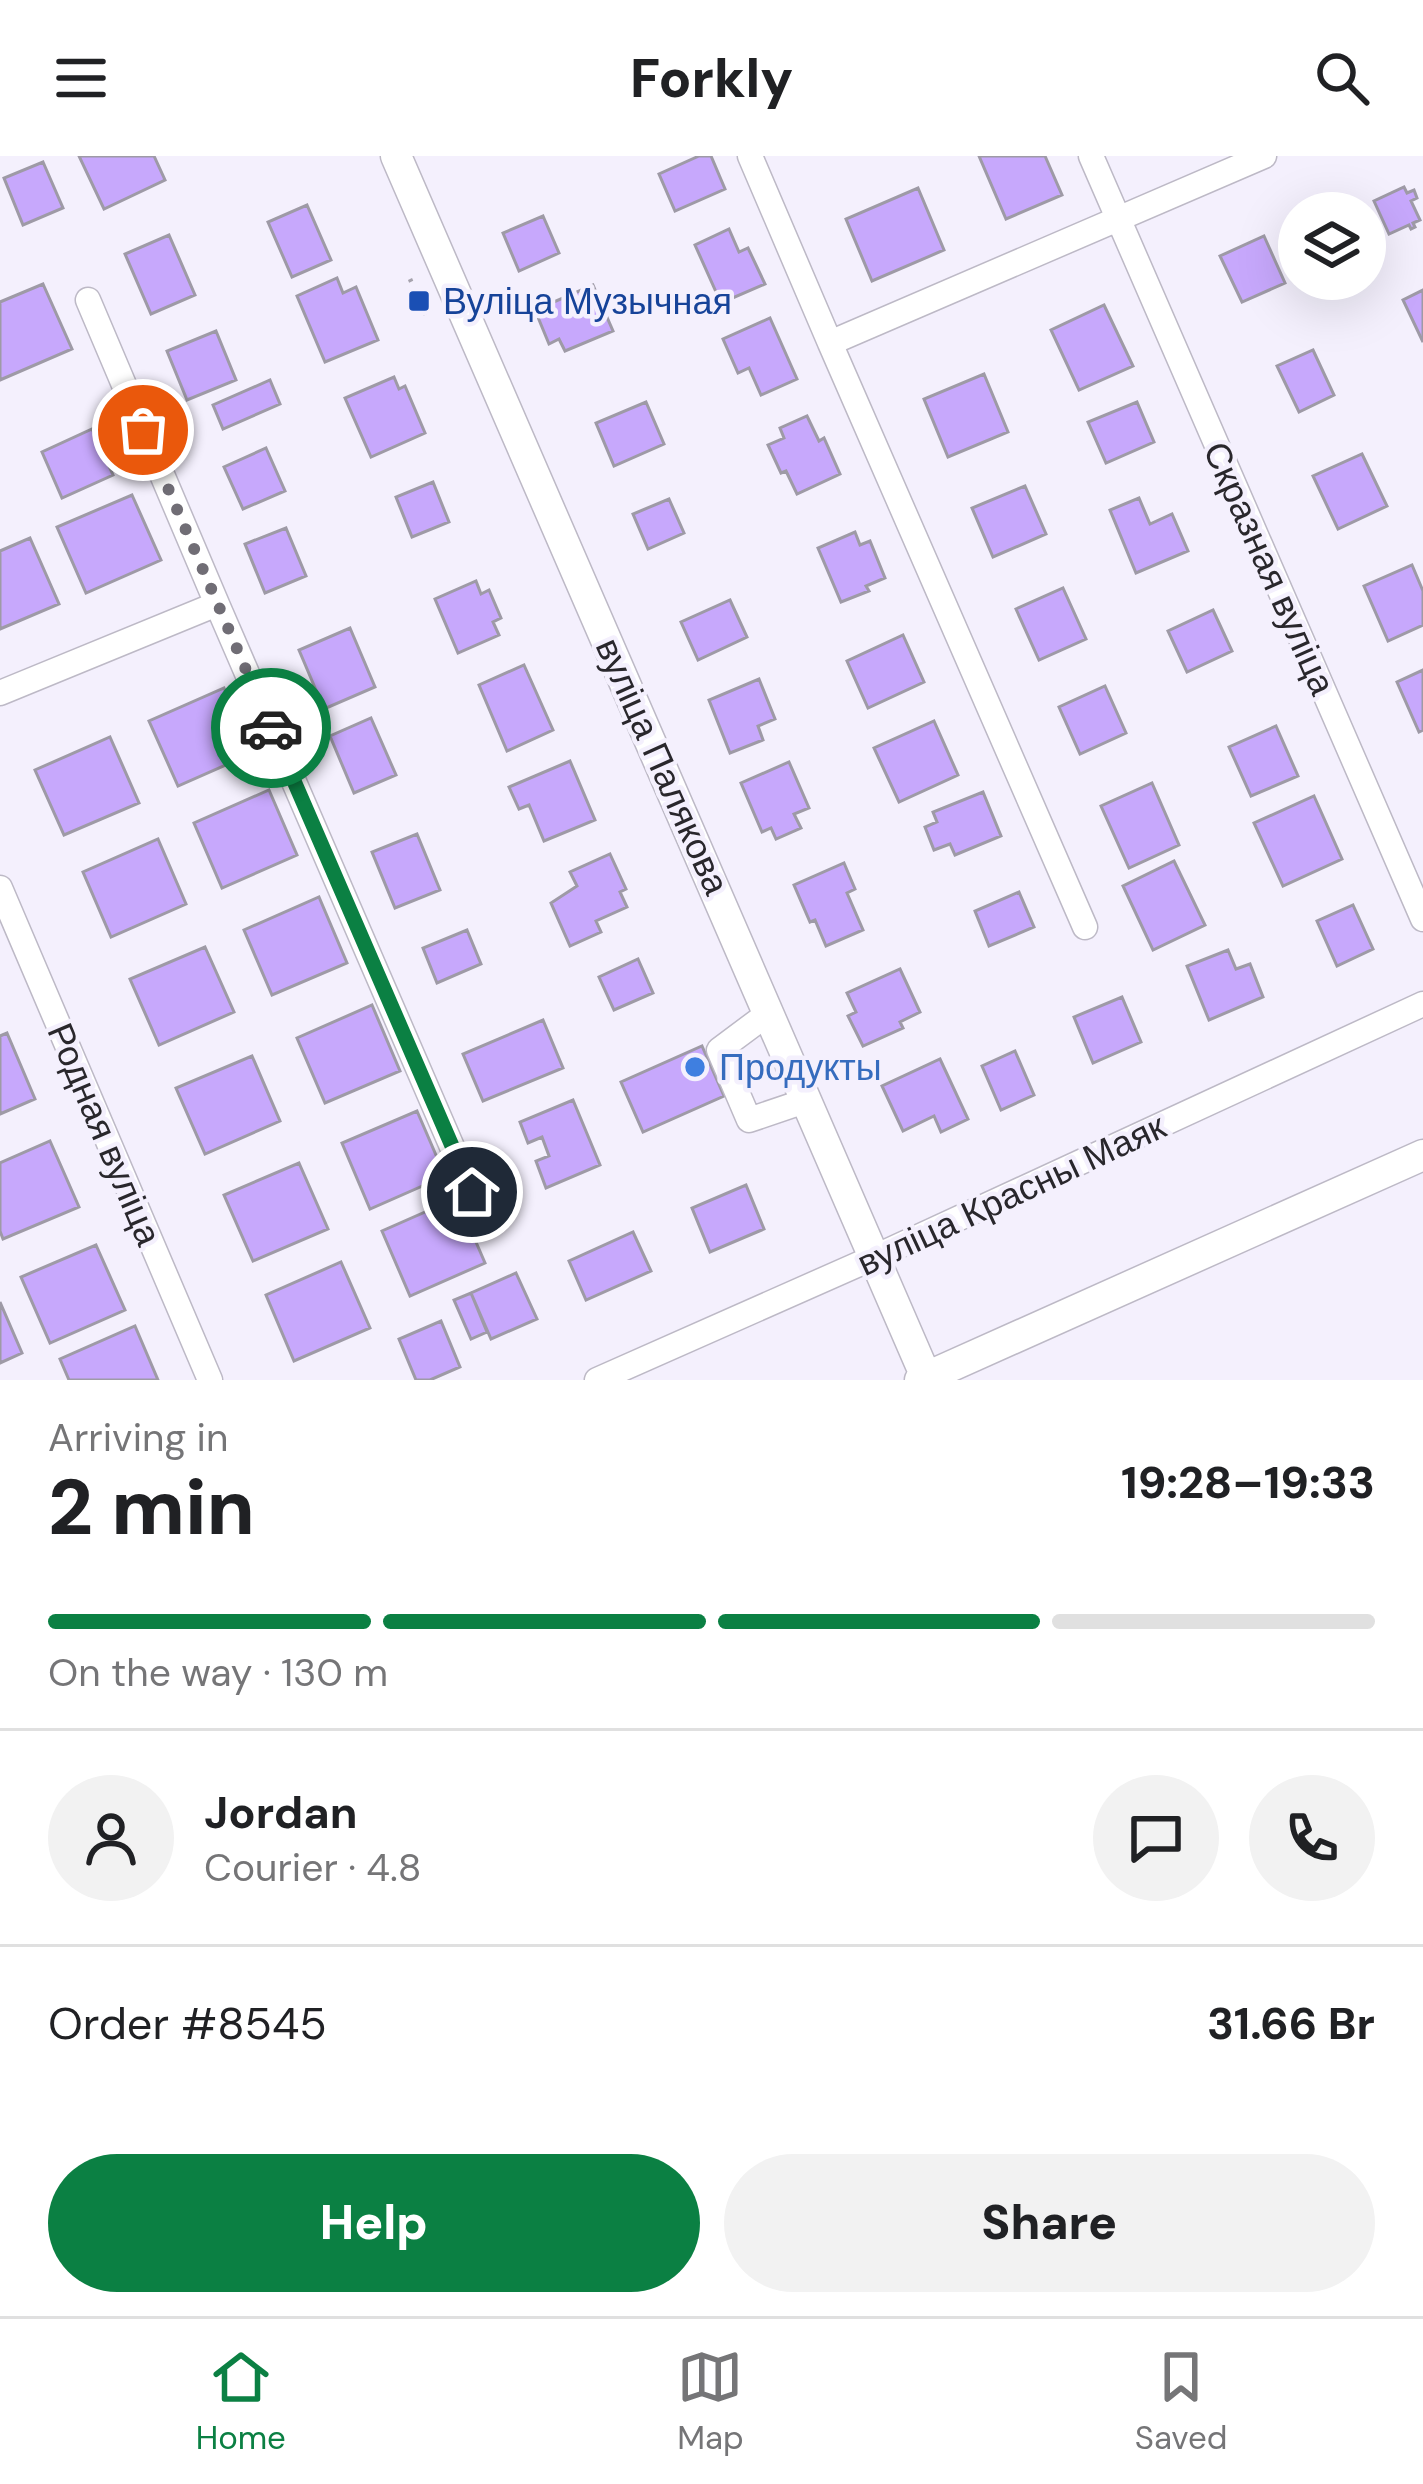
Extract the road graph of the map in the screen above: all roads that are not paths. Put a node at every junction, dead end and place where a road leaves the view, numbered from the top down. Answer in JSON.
{"nodes":[{"id":1,"x":396,"y":156,"type":"edge"},
{"id":2,"x":750,"y":156,"type":"edge"},
{"id":3,"x":1091,"y":156,"type":"edge"},
{"id":4,"x":1264,"y":156,"type":"edge"},
{"id":5,"x":1118,"y":218,"type":"junction"},
{"id":6,"x":88,"y":300,"type":"dead end"},
{"id":7,"x":830,"y":343,"type":"junction"},
{"id":8,"x":217,"y":604,"type":"junction"},
{"id":9,"x":0,"y":693,"type":"edge"},
{"id":10,"x":0,"y":888,"type":"edge"},
{"id":11,"x":1423,"y":919,"type":"edge"},
{"id":12,"x":1085,"y":927,"type":"dead end"},
{"id":13,"x":1423,"y":1004,"type":"edge"},
{"id":14,"x":770,"y":1012,"type":"junction"},
{"id":15,"x":808,"y":1100,"type":"junction"},
{"id":16,"x":1423,"y":1155,"type":"edge"},
{"id":17,"x":472,"y":1192,"type":"dead end"},
{"id":18,"x":877,"y":1256,"type":"junction"},
{"id":19,"x":923,"y":1379,"type":"edge"},
{"id":20,"x":210,"y":1380,"type":"edge"},
{"id":21,"x":597,"y":1380,"type":"edge"}],
"edges":[{"from":1,"to":14,"type":"street","name":"вуліца Палякова"},
{"from":2,"to":7,"type":"street"},
{"from":3,"to":5,"type":"street","name":"Скразная вуліца"},
{"from":4,"to":5,"type":"street"},
{"from":5,"to":7,"type":"street"},
{"from":5,"to":11,"type":"street","name":"Скразная вуліца"},
{"from":6,"to":8,"type":"street"},
{"from":7,"to":12,"type":"street"},
{"from":8,"to":9,"type":"street"},
{"from":8,"to":17,"type":"street"},
{"from":10,"to":20,"type":"street","name":"Родная вуліца"},
{"from":13,"to":18,"type":"street","name":"вуліца Красны Маяк"},
{"from":14,"to":15,"type":"street","name":"вуліца Палякова"},
{"from":14,"to":15,"type":"street"},
{"from":15,"to":18,"type":"street","name":"вуліца Палякова"},
{"from":16,"to":19,"type":"street"},
{"from":18,"to":19,"type":"street","name":"вуліца Палякова"},
{"from":18,"to":21,"type":"street","name":"вуліца Красны Маяк"}]}
